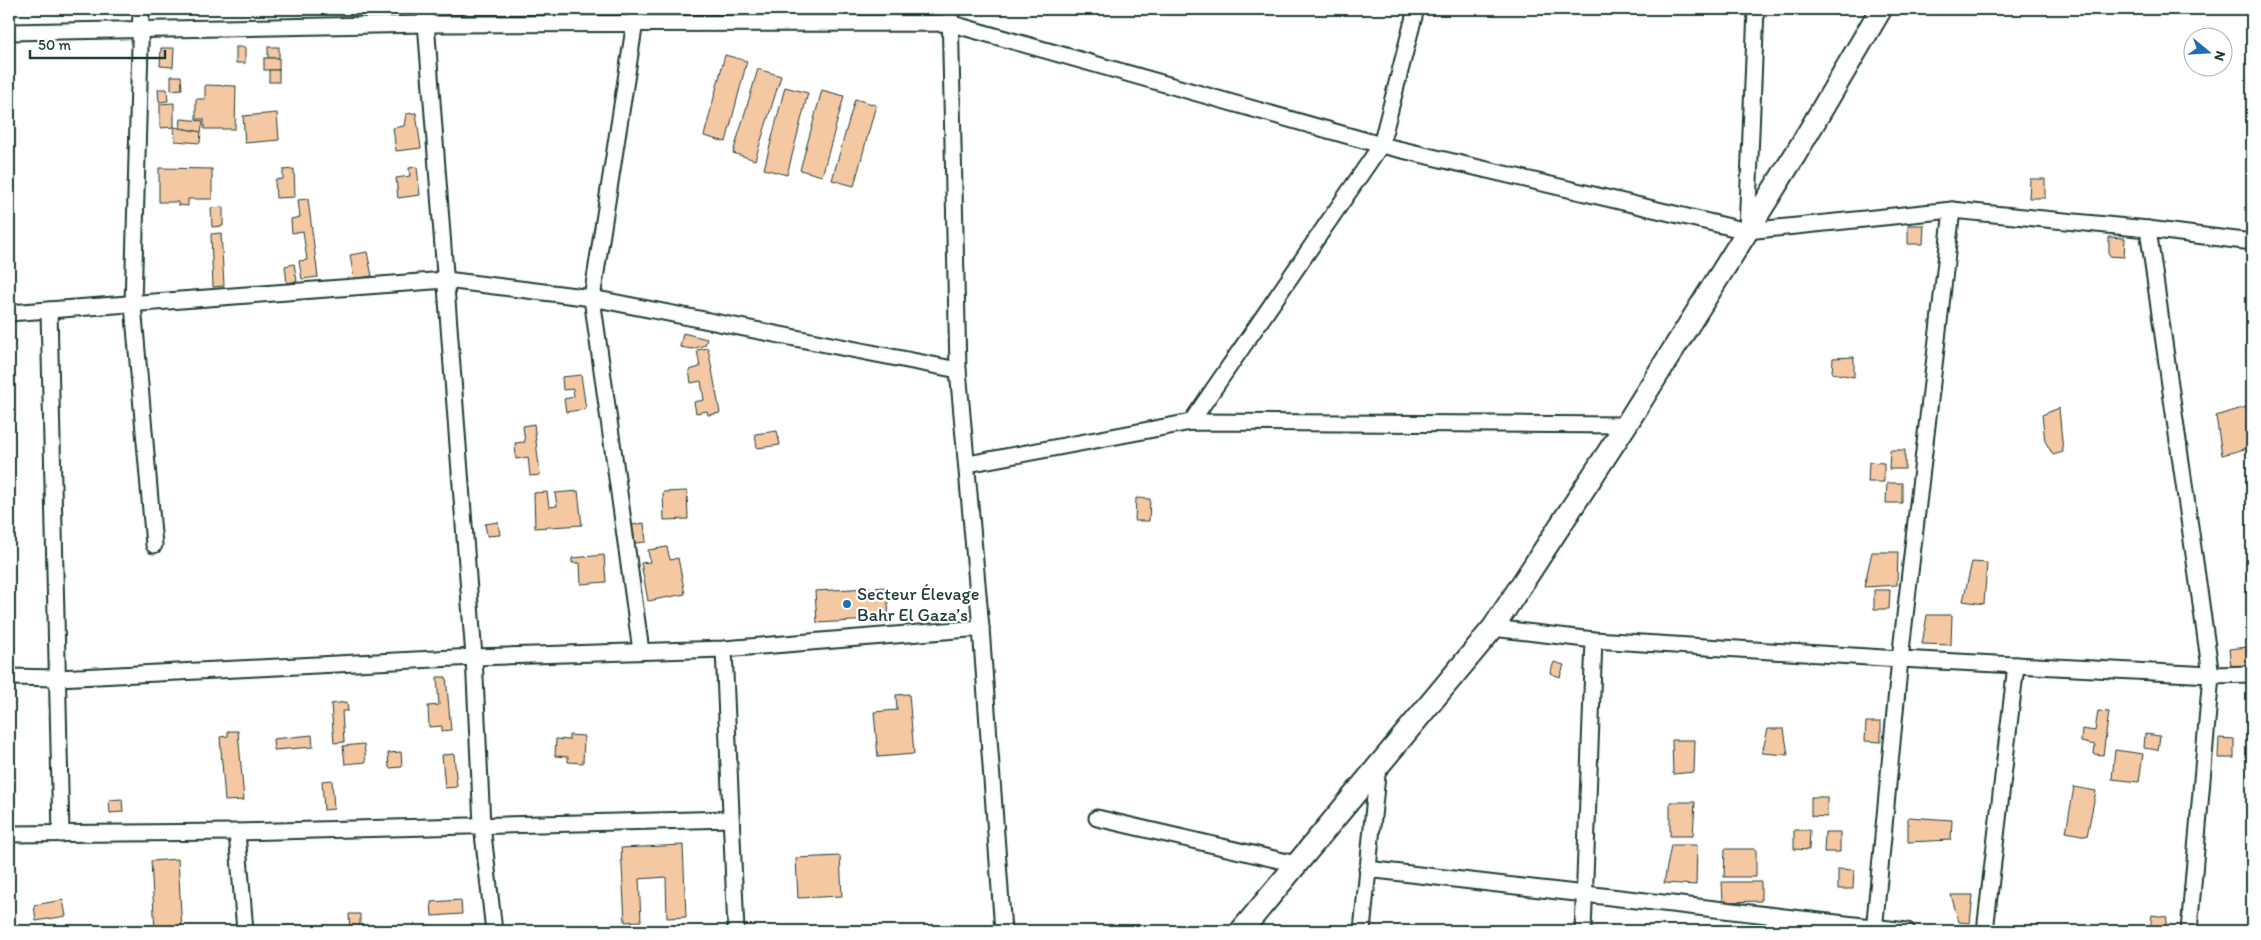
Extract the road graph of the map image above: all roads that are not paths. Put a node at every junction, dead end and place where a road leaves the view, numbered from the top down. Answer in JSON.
{"nodes":[{"id":1,"x":141,"y":9,"type":"edge"},
{"id":2,"x":1416,"y":9,"type":"edge"},
{"id":3,"x":1756,"y":9,"type":"edge"},
{"id":4,"x":1881,"y":9,"type":"edge"},
{"id":5,"x":425,"y":16,"type":"edge"},
{"id":6,"x":636,"y":16,"type":"edge"},
{"id":7,"x":949,"y":16,"type":"edge"},
{"id":8,"x":140,"y":28,"type":"junction"},
{"id":9,"x":9,"y":32,"type":"edge"},
{"id":10,"x":1381,"y":145,"type":"junction"},
{"id":11,"x":1952,"y":210,"type":"junction"},
{"id":12,"x":2148,"y":229,"type":"junction"},
{"id":13,"x":1747,"y":231,"type":"junction"},
{"id":14,"x":2252,"y":242,"type":"edge"},
{"id":15,"x":446,"y":280,"type":"junction"},
{"id":16,"x":592,"y":298,"type":"junction"},
{"id":17,"x":133,"y":305,"type":"junction"},
{"id":18,"x":49,"y":310,"type":"junction"},
{"id":19,"x":9,"y":313,"type":"edge"},
{"id":20,"x":958,"y":370,"type":"junction"},
{"id":21,"x":1191,"y":422,"type":"junction"},
{"id":22,"x":1626,"y":425,"type":"junction"},
{"id":23,"x":968,"y":464,"type":"junction"},
{"id":24,"x":154,"y":545,"type":"dead end"},
{"id":25,"x":981,"y":628,"type":"junction"},
{"id":26,"x":1493,"y":628,"type":"junction"},
{"id":27,"x":1594,"y":640,"type":"junction"},
{"id":28,"x":724,"y":649,"type":"junction"},
{"id":29,"x":641,"y":651,"type":"junction"},
{"id":30,"x":474,"y":657,"type":"junction"},
{"id":31,"x":1900,"y":659,"type":"junction"},
{"id":32,"x":2016,"y":665,"type":"junction"},
{"id":33,"x":2252,"y":674,"type":"edge"},
{"id":34,"x":2211,"y":675,"type":"junction"},
{"id":35,"x":9,"y":677,"type":"edge"},
{"id":36,"x":58,"y":678,"type":"junction"},
{"id":37,"x":1378,"y":764,"type":"junction"},
{"id":38,"x":1097,"y":818,"type":"dead end"},
{"id":39,"x":730,"y":819,"type":"junction"},
{"id":40,"x":482,"y":825,"type":"junction"},
{"id":41,"x":237,"y":832,"type":"junction"},
{"id":42,"x":9,"y":834,"type":"edge"},
{"id":43,"x":61,"y":834,"type":"junction"},
{"id":44,"x":1296,"y":864,"type":"junction"},
{"id":45,"x":1367,"y":869,"type":"junction"},
{"id":46,"x":1585,"y":894,"type":"junction"},
{"id":47,"x":1874,"y":929,"type":"edge"},
{"id":48,"x":245,"y":931,"type":"edge"},
{"id":49,"x":494,"y":931,"type":"edge"},
{"id":50,"x":736,"y":931,"type":"edge"},
{"id":51,"x":1003,"y":931,"type":"edge"},
{"id":52,"x":1241,"y":931,"type":"edge"},
{"id":53,"x":1362,"y":931,"type":"edge"},
{"id":54,"x":1583,"y":931,"type":"edge"},
{"id":55,"x":1907,"y":931,"type":"edge"},
{"id":56,"x":1985,"y":931,"type":"edge"},
{"id":57,"x":2189,"y":931,"type":"edge"}],
"edges":[{"from":1,"to":8,"type":"street"},
{"from":2,"to":10,"type":"street"},
{"from":3,"to":13,"type":"street"},
{"from":4,"to":13,"type":"main road"},
{"from":5,"to":6,"type":"street"},
{"from":5,"to":8,"type":"street"},
{"from":5,"to":15,"type":"street"},
{"from":6,"to":7,"type":"street"},
{"from":6,"to":16,"type":"street"},
{"from":7,"to":10,"type":"street"},
{"from":7,"to":20,"type":"street"},
{"from":8,"to":9,"type":"street"},
{"from":8,"to":17,"type":"street"},
{"from":10,"to":13,"type":"street"},
{"from":10,"to":21,"type":"street"},
{"from":11,"to":12,"type":"street"},
{"from":11,"to":13,"type":"street"},
{"from":11,"to":31,"type":"street"},
{"from":12,"to":14,"type":"street"},
{"from":12,"to":34,"type":"street"},
{"from":13,"to":22,"type":"main road"},
{"from":15,"to":16,"type":"street"},
{"from":15,"to":17,"type":"street"},
{"from":15,"to":30,"type":"street"},
{"from":16,"to":20,"type":"street"},
{"from":16,"to":29,"type":"street"},
{"from":17,"to":18,"type":"street"},
{"from":17,"to":24,"type":"street"},
{"from":18,"to":19,"type":"street"},
{"from":18,"to":36,"type":"street"},
{"from":20,"to":23,"type":"street"},
{"from":21,"to":22,"type":"street"},
{"from":21,"to":23,"type":"street"},
{"from":22,"to":26,"type":"main road"},
{"from":23,"to":25,"type":"street"},
{"from":25,"to":28,"type":"street"},
{"from":25,"to":51,"type":"street"},
{"from":26,"to":27,"type":"street"},
{"from":26,"to":37,"type":"main road"},
{"from":27,"to":31,"type":"street"},
{"from":27,"to":46,"type":"street"},
{"from":28,"to":29,"type":"street"},
{"from":28,"to":39,"type":"street"},
{"from":29,"to":30,"type":"street"},
{"from":30,"to":36,"type":"street"},
{"from":30,"to":40,"type":"street"},
{"from":31,"to":32,"type":"street"},
{"from":31,"to":47,"type":"street"},
{"from":32,"to":34,"type":"street"},
{"from":32,"to":56,"type":"street"},
{"from":33,"to":34,"type":"street"},
{"from":34,"to":57,"type":"street"},
{"from":35,"to":36,"type":"street"},
{"from":36,"to":43,"type":"street"},
{"from":37,"to":44,"type":"main road"},
{"from":37,"to":45,"type":"street"},
{"from":38,"to":44,"type":"street"},
{"from":39,"to":40,"type":"street"},
{"from":39,"to":50,"type":"street"},
{"from":40,"to":41,"type":"street"},
{"from":40,"to":49,"type":"street"},
{"from":41,"to":43,"type":"street"},
{"from":41,"to":48,"type":"street"},
{"from":42,"to":43,"type":"street"},
{"from":44,"to":52,"type":"main road"},
{"from":45,"to":46,"type":"street"},
{"from":45,"to":53,"type":"street"},
{"from":46,"to":47,"type":"street"},
{"from":46,"to":54,"type":"street"},
{"from":47,"to":55,"type":"street"}]}
